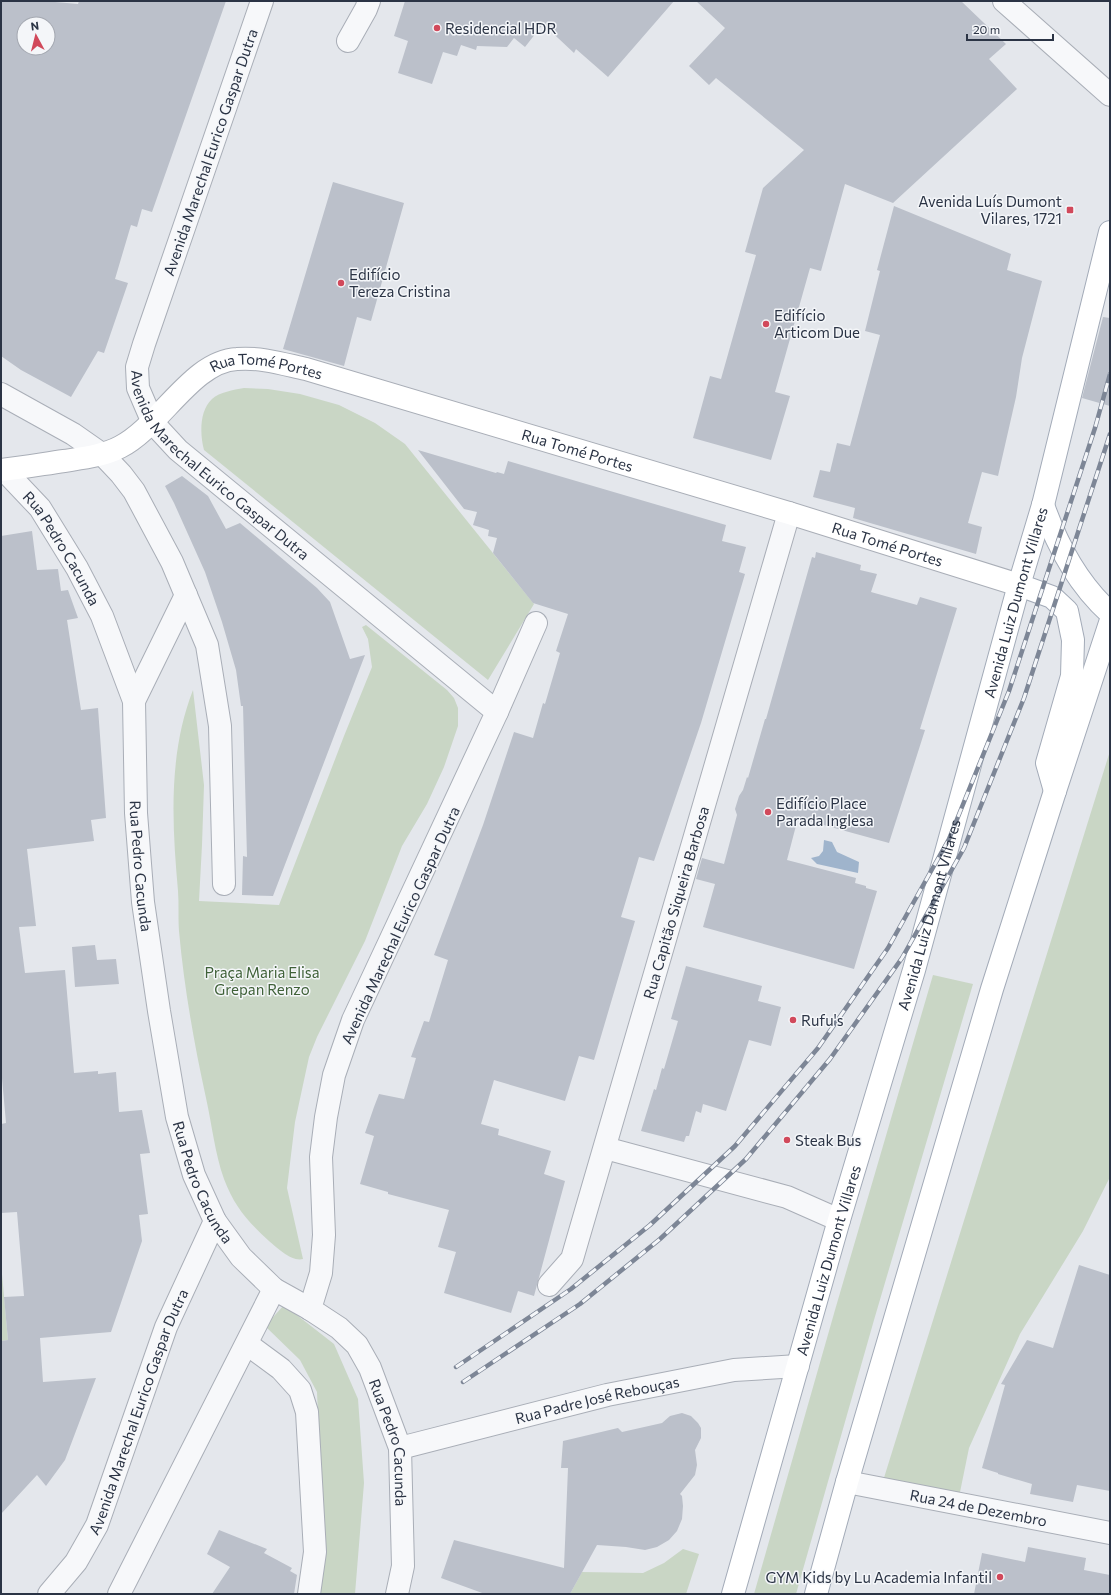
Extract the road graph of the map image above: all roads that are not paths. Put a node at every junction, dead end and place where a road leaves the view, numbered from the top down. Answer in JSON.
{"nodes":[{"id":1,"x":262,"y":1,"type":"edge"},
{"id":2,"x":369,"y":1,"type":"edge"},
{"id":3,"x":1004,"y":1,"type":"edge"},
{"id":4,"x":348,"y":41,"type":"dead end"},
{"id":5,"x":1110,"y":95,"type":"edge"},
{"id":6,"x":1110,"y":232,"type":"edge"},
{"id":7,"x":1,"y":394,"type":"edge"},
{"id":8,"x":153,"y":423,"type":"junction"},
{"id":9,"x":103,"y":455,"type":"junction"},
{"id":10,"x":2,"y":470,"type":"edge"},
{"id":11,"x":1043,"y":505,"type":"junction"},
{"id":12,"x":789,"y":513,"type":"junction"},
{"id":13,"x":1019,"y":585,"type":"junction"},
{"id":14,"x":186,"y":595,"type":"junction"},
{"id":15,"x":1110,"y":613,"type":"edge"},
{"id":16,"x":536,"y":623,"type":"dead end"},
{"id":17,"x":1110,"y":623,"type":"edge"},
{"id":18,"x":134,"y":701,"type":"junction"},
{"id":19,"x":497,"y":712,"type":"junction"},
{"id":20,"x":1055,"y":791,"type":"junction"},
{"id":21,"x":224,"y":884,"type":"dead end"},
{"id":22,"x":604,"y":1148,"type":"junction"},
{"id":23,"x":839,"y":1220,"type":"junction"},
{"id":24,"x":215,"y":1221,"type":"junction"},
{"id":25,"x":549,"y":1285,"type":"dead end"},
{"id":26,"x":274,"y":1289,"type":"junction"},
{"id":27,"x":310,"y":1309,"type":"junction"},
{"id":28,"x":247,"y":1344,"type":"junction"},
{"id":29,"x":798,"y":1366,"type":"junction"},
{"id":30,"x":400,"y":1448,"type":"junction"},
{"id":31,"x":847,"y":1482,"type":"junction"},
{"id":32,"x":1110,"y":1533,"type":"edge"},
{"id":33,"x":49,"y":1594,"type":"edge"},
{"id":34,"x":119,"y":1594,"type":"edge"},
{"id":35,"x":310,"y":1594,"type":"edge"},
{"id":36,"x":397,"y":1594,"type":"edge"},
{"id":37,"x":733,"y":1594,"type":"edge"},
{"id":38,"x":816,"y":1594,"type":"edge"}],
"edges":[{"from":1,"to":8,"type":"street","name":"Avenida Marechal Eurico Gaspar Dutra"},
{"from":2,"to":4,"type":"street"},
{"from":3,"to":5,"type":"street"},
{"from":6,"to":11,"type":"main road","name":"Avenida Luiz Dumont Villares"},
{"from":7,"to":9,"type":"street"},
{"from":8,"to":9,"type":"main road","name":"Rua Tomé Portes"},
{"from":8,"to":12,"type":"main road","name":"Rua Tomé Portes"},
{"from":8,"to":19,"type":"street","name":"Avenida Marechal Eurico Gaspar Dutra"},
{"from":9,"to":10,"type":"main road","name":"Rua Tomé Portes"},
{"from":9,"to":14,"type":"street"},
{"from":10,"to":18,"type":"street","name":"Rua Pedro Cacunda"},
{"from":11,"to":13,"type":"main road","name":"Avenida Luiz Dumont Villares"},
{"from":11,"to":15,"type":"main road"},
{"from":12,"to":13,"type":"main road","name":"Rua Tomé Portes"},
{"from":12,"to":22,"type":"street","name":"Rua Capitão Siqueira Barbosa"},
{"from":13,"to":20,"type":"main road","name":"Rua Tomé Portes"},
{"from":13,"to":23,"type":"main road","name":"Avenida Luiz Dumont Villares"},
{"from":14,"to":18,"type":"street","name":"Rua Pedro Cacunda"},
{"from":14,"to":21,"type":"street"},
{"from":16,"to":19,"type":"street","name":"Avenida Marechal Eurico Gaspar Dutra"},
{"from":17,"to":20,"type":"main road"},
{"from":18,"to":24,"type":"street","name":"Rua Pedro Cacunda"},
{"from":19,"to":27,"type":"street","name":"Avenida Marechal Eurico Gaspar Dutra"},
{"from":20,"to":31,"type":"main road"},
{"from":22,"to":23,"type":"street"},
{"from":22,"to":25,"type":"street","name":"Rua Capitão Siqueira Barbosa"},
{"from":23,"to":29,"type":"main road","name":"Avenida Luiz Dumont Villares"},
{"from":24,"to":26,"type":"street","name":"Rua Pedro Cacunda"},
{"from":24,"to":33,"type":"street","name":"Avenida Marechal Eurico Gaspar Dutra"},
{"from":26,"to":27,"type":"street","name":"Rua Pedro Cacunda"},
{"from":26,"to":28,"type":"street"},
{"from":27,"to":30,"type":"street","name":"Rua Pedro Cacunda"},
{"from":28,"to":34,"type":"street"},
{"from":28,"to":35,"type":"street"},
{"from":29,"to":30,"type":"street","name":"Rua Padre José Rebouças"},
{"from":29,"to":37,"type":"main road","name":"Avenida Luiz Dumont Villares"},
{"from":30,"to":36,"type":"street","name":"Rua Pedro Cacunda"},
{"from":31,"to":32,"type":"street","name":"Rua 24 de Dezembro"},
{"from":31,"to":38,"type":"main road"}]}
